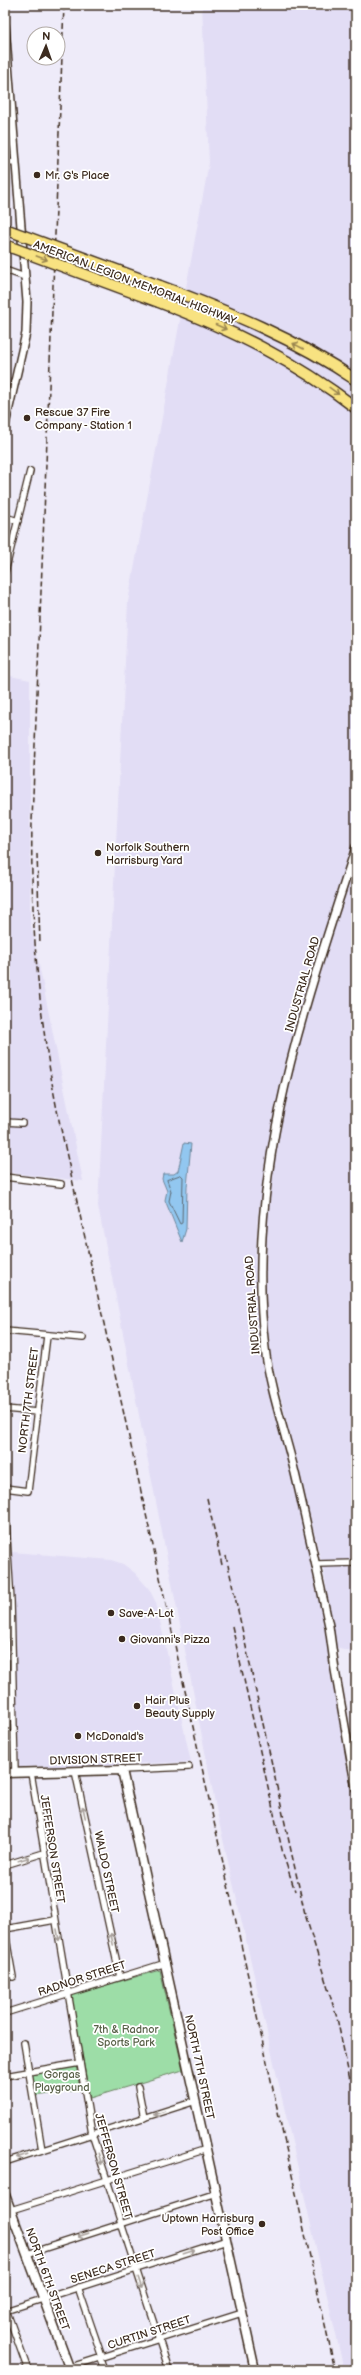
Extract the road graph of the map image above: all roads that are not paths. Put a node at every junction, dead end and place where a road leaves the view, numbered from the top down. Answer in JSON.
{"nodes":[{"id":1,"x":5,"y":26,"type":"edge"},
{"id":2,"x":12,"y":116,"type":"junction"},
{"id":3,"x":5,"y":126,"type":"edge"},
{"id":4,"x":5,"y":162,"type":"edge"},
{"id":5,"x":15,"y":163,"type":"junction"},
{"id":6,"x":5,"y":229,"type":"edge"},
{"id":7,"x":5,"y":245,"type":"edge"},
{"id":8,"x":5,"y":270,"type":"edge"},
{"id":9,"x":25,"y":277,"type":"junction"},
{"id":10,"x":356,"y":380,"type":"edge"},
{"id":11,"x":356,"y":408,"type":"edge"},
{"id":12,"x":5,"y":425,"type":"edge"},
{"id":13,"x":30,"y":471,"type":"dead end"},
{"id":14,"x":5,"y":517,"type":"edge"},
{"id":15,"x":18,"y":521,"type":"junction"},
{"id":16,"x":5,"y":572,"type":"edge"},
{"id":17,"x":356,"y":847,"type":"edge"},
{"id":18,"x":5,"y":1122,"type":"edge"},
{"id":19,"x":22,"y":1123,"type":"dead end"},
{"id":20,"x":5,"y":1177,"type":"edge"},
{"id":21,"x":61,"y":1184,"type":"dead end"},
{"id":22,"x":5,"y":1331,"type":"edge"},
{"id":23,"x":47,"y":1336,"type":"junction"},
{"id":24,"x":83,"y":1338,"type":"dead end"},
{"id":25,"x":5,"y":1408,"type":"edge"},
{"id":26,"x":37,"y":1412,"type":"junction"},
{"id":27,"x":5,"y":1488,"type":"edge"},
{"id":28,"x":5,"y":1506,"type":"edge"},
{"id":29,"x":356,"y":1563,"type":"edge"},
{"id":30,"x":316,"y":1564,"type":"junction"},
{"id":31,"x":8,"y":1619,"type":"edge"},
{"id":32,"x":189,"y":1767,"type":"dead end"},
{"id":33,"x":122,"y":1770,"type":"junction"},
{"id":34,"x":75,"y":1771,"type":"junction"},
{"id":35,"x":15,"y":1773,"type":"junction"},
{"id":36,"x":31,"y":1773,"type":"junction"},
{"id":37,"x":5,"y":1774,"type":"edge"},
{"id":38,"x":356,"y":1789,"type":"edge"},
{"id":39,"x":44,"y":1853,"type":"junction"},
{"id":40,"x":5,"y":1865,"type":"edge"},
{"id":41,"x":55,"y":1920,"type":"junction"},
{"id":42,"x":5,"y":1930,"type":"edge"},
{"id":43,"x":166,"y":1963,"type":"junction"},
{"id":44,"x":12,"y":1977,"type":"dead end"},
{"id":45,"x":120,"y":1977,"type":"junction"},
{"id":46,"x":67,"y":1993,"type":"junction"},
{"id":47,"x":5,"y":2013,"type":"edge"},
{"id":48,"x":24,"y":2043,"type":"dead end"},
{"id":49,"x":80,"y":2064,"type":"junction"},
{"id":50,"x":28,"y":2072,"type":"junction"},
{"id":51,"x":5,"y":2076,"type":"edge"},
{"id":52,"x":138,"y":2087,"type":"dead end"},
{"id":53,"x":196,"y":2101,"type":"junction"},
{"id":54,"x":144,"y":2118,"type":"junction"},
{"id":55,"x":92,"y":2134,"type":"junction"},
{"id":56,"x":207,"y":2149,"type":"junction"},
{"id":57,"x":42,"y":2150,"type":"junction"},
{"id":58,"x":5,"y":2162,"type":"edge"},
{"id":59,"x":106,"y":2180,"type":"junction"},
{"id":60,"x":217,"y":2193,"type":"junction"},
{"id":61,"x":5,"y":2195,"type":"edge"},
{"id":62,"x":11,"y":2210,"type":"junction"},
{"id":63,"x":120,"y":2223,"type":"junction"},
{"id":64,"x":227,"y":2240,"type":"junction"},
{"id":65,"x":27,"y":2254,"type":"junction"},
{"id":66,"x":135,"y":2269,"type":"junction"},
{"id":67,"x":78,"y":2287,"type":"junction"},
{"id":68,"x":43,"y":2298,"type":"junction"},
{"id":69,"x":5,"y":2311,"type":"edge"},
{"id":70,"x":242,"y":2313,"type":"junction"},
{"id":71,"x":158,"y":2339,"type":"junction"},
{"id":72,"x":101,"y":2358,"type":"junction"},
{"id":73,"x":67,"y":2369,"type":"edge"},
{"id":74,"x":28,"y":2370,"type":"edge"},
{"id":75,"x":104,"y":2370,"type":"edge"},
{"id":76,"x":169,"y":2370,"type":"edge"},
{"id":77,"x":254,"y":2370,"type":"edge"}],
"edges":[{"from":1,"to":2,"type":"street"},
{"from":2,"to":3,"type":"street"},
{"from":2,"to":5,"type":"street"},
{"from":4,"to":5,"type":"street"},
{"from":5,"to":9,"type":"street"},
{"from":10,"to":6,"type":"highway","name":"AMERICAN LEGION MEMORIAL HIGHWAY","one_way":true,"bridge":true},
{"from":7,"to":11,"type":"highway","name":"AMERICAN LEGION MEMORIAL HIGHWAY","one_way":true,"bridge":true},
{"from":8,"to":9,"type":"street"},
{"from":9,"to":12,"type":"street"},
{"from":13,"to":15,"type":"street"},
{"from":14,"to":15,"type":"street"},
{"from":15,"to":16,"type":"street"},
{"from":17,"to":30,"type":"street","name":"INDUSTRIAL ROAD"},
{"from":18,"to":19,"type":"street"},
{"from":20,"to":21,"type":"street"},
{"from":22,"to":23,"type":"street"},
{"from":23,"to":24,"type":"street"},
{"from":23,"to":26,"type":"street","name":"NORTH 7TH STREET"},
{"from":25,"to":26,"type":"street"},
{"from":26,"to":27,"type":"street","name":"NORTH 7TH STREET"},
{"from":28,"to":31,"type":"street"},
{"from":29,"to":30,"type":"street"},
{"from":30,"to":38,"type":"street","name":"INDUSTRIAL ROAD"},
{"from":31,"to":35,"type":"street"},
{"from":32,"to":33,"type":"street","name":"DIVISION STREET"},
{"from":33,"to":34,"type":"main road","name":"DIVISION STREET"},
{"from":33,"to":43,"type":"main road","name":"NORTH 7TH STREET"},
{"from":34,"to":36,"type":"main road","name":"DIVISION STREET"},
{"from":45,"to":34,"type":"street","name":"WALDO STREET","one_way":true},
{"from":35,"to":36,"type":"main road","name":"DIVISION STREET"},
{"from":35,"to":37,"type":"main road","name":"DIVISION STREET"},
{"from":36,"to":39,"type":"street","name":"JEFFERSON STREET"},
{"from":40,"to":39,"type":"street","one_way":true},
{"from":39,"to":41,"type":"street","name":"JEFFERSON STREET"},
{"from":41,"to":42,"type":"street"},
{"from":41,"to":46,"type":"street","name":"JEFFERSON STREET","one_way":true},
{"from":42,"to":44,"type":"street"},
{"from":43,"to":45,"type":"street","name":"RADNOR STREET"},
{"from":43,"to":53,"type":"main road","name":"NORTH 7TH STREET"},
{"from":45,"to":46,"type":"street","name":"RADNOR STREET"},
{"from":46,"to":47,"type":"street","name":"RADNOR STREET"},
{"from":46,"to":49,"type":"street","name":"JEFFERSON STREET"},
{"from":48,"to":50,"type":"street"},
{"from":49,"to":50,"type":"street"},
{"from":49,"to":55,"type":"street","name":"JEFFERSON STREET"},
{"from":50,"to":51,"type":"street"},
{"from":50,"to":57,"type":"street"},
{"from":52,"to":54,"type":"street"},
{"from":53,"to":54,"type":"street","one_way":true},
{"from":53,"to":56,"type":"main road","name":"NORTH 7TH STREET"},
{"from":54,"to":55,"type":"street"},
{"from":55,"to":57,"type":"street"},
{"from":55,"to":59,"type":"street","name":"JEFFERSON STREET","one_way":true},
{"from":56,"to":59,"type":"street"},
{"from":56,"to":60,"type":"main road","name":"NORTH 7TH STREET"},
{"from":57,"to":58,"type":"street","one_way":true},
{"from":59,"to":62,"type":"street"},
{"from":59,"to":63,"type":"street","name":"JEFFERSON STREET"},
{"from":60,"to":63,"type":"street"},
{"from":60,"to":64,"type":"main road","name":"NORTH 7TH STREET"},
{"from":61,"to":62,"type":"main road","name":"NORTH 6TH STREET"},
{"from":62,"to":65,"type":"main road","name":"NORTH 6TH STREET"},
{"from":63,"to":65,"type":"street","one_way":true},
{"from":63,"to":66,"type":"street","name":"JEFFERSON STREET"},
{"from":66,"to":64,"type":"street","name":"SENECA STREET","one_way":true},
{"from":64,"to":70,"type":"main road","name":"NORTH 7TH STREET"},
{"from":65,"to":68,"type":"main road","name":"NORTH 6TH STREET"},
{"from":66,"to":67,"type":"street","name":"SENECA STREET"},
{"from":66,"to":71,"type":"street","name":"JEFFERSON STREET","one_way":true},
{"from":67,"to":68,"type":"street","name":"SENECA STREET"},
{"from":67,"to":72,"type":"street"},
{"from":68,"to":69,"type":"street","name":"SENECA STREET"},
{"from":68,"to":73,"type":"main road","name":"NORTH 6TH STREET"},
{"from":69,"to":74,"type":"street"},
{"from":70,"to":71,"type":"street","name":"CURTIN STREET"},
{"from":70,"to":77,"type":"main road","name":"NORTH 7TH STREET"},
{"from":71,"to":72,"type":"street","name":"CURTIN STREET"},
{"from":71,"to":76,"type":"street","name":"JEFFERSON STREET"},
{"from":72,"to":73,"type":"street","name":"CURTIN STREET"},
{"from":72,"to":75,"type":"street"}]}
